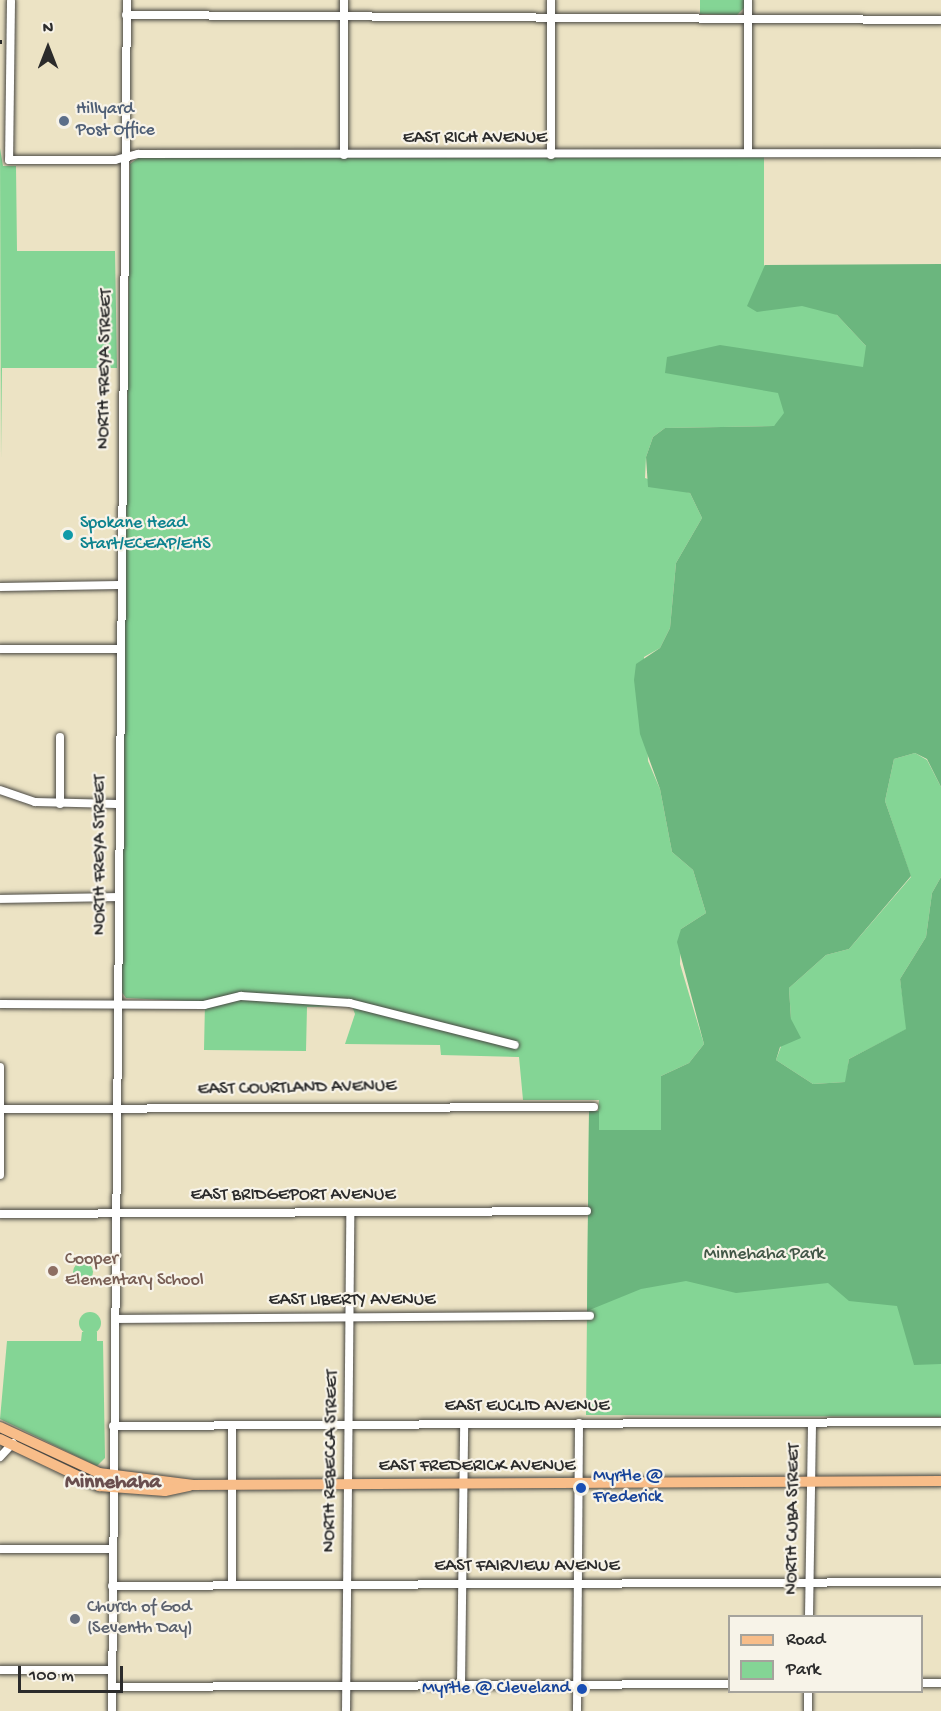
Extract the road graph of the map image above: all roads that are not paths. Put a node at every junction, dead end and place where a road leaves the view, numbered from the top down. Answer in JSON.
{"nodes":[{"id":1,"x":126,"y":0,"type":"edge"},
{"id":2,"x":344,"y":0,"type":"edge"},
{"id":3,"x":551,"y":0,"type":"edge"},
{"id":4,"x":748,"y":0,"type":"edge"},
{"id":5,"x":11,"y":1,"type":"edge"},
{"id":6,"x":126,"y":15,"type":"junction"},
{"id":7,"x":344,"y":17,"type":"junction"},
{"id":8,"x":551,"y":18,"type":"junction"},
{"id":9,"x":748,"y":19,"type":"junction"},
{"id":10,"x":941,"y":20,"type":"edge"},
{"id":11,"x":748,"y":152,"type":"junction"},
{"id":12,"x":941,"y":153,"type":"edge"},
{"id":13,"x":344,"y":155,"type":"junction"},
{"id":14,"x":551,"y":155,"type":"junction"},
{"id":15,"x":124,"y":157,"type":"junction"},
{"id":16,"x":119,"y":585,"type":"junction"},
{"id":17,"x":0,"y":587,"type":"edge"},
{"id":18,"x":0,"y":649,"type":"edge"},
{"id":19,"x":119,"y":649,"type":"junction"},
{"id":20,"x":60,"y":737,"type":"dead end"},
{"id":21,"x":0,"y":790,"type":"edge"},
{"id":22,"x":60,"y":804,"type":"junction"},
{"id":23,"x":117,"y":804,"type":"junction"},
{"id":24,"x":117,"y":897,"type":"junction"},
{"id":25,"x":0,"y":899,"type":"edge"},
{"id":26,"x":0,"y":1004,"type":"edge"},
{"id":27,"x":116,"y":1006,"type":"junction"},
{"id":28,"x":515,"y":1045,"type":"dead end"},
{"id":29,"x":0,"y":1067,"type":"edge"},
{"id":30,"x":594,"y":1107,"type":"dead end"},
{"id":31,"x":116,"y":1108,"type":"junction"},
{"id":32,"x":0,"y":1109,"type":"edge"},
{"id":33,"x":0,"y":1175,"type":"edge"},
{"id":34,"x":587,"y":1211,"type":"dead end"},
{"id":35,"x":350,"y":1212,"type":"junction"},
{"id":36,"x":116,"y":1213,"type":"junction"},
{"id":37,"x":0,"y":1214,"type":"edge"},
{"id":38,"x":590,"y":1316,"type":"dead end"},
{"id":39,"x":115,"y":1318,"type":"junction"},
{"id":40,"x":350,"y":1318,"type":"junction"},
{"id":41,"x":941,"y":1422,"type":"edge"},
{"id":42,"x":579,"y":1423,"type":"junction"},
{"id":43,"x":812,"y":1423,"type":"junction"},
{"id":44,"x":464,"y":1424,"type":"junction"},
{"id":45,"x":113,"y":1425,"type":"junction"},
{"id":46,"x":232,"y":1425,"type":"junction"},
{"id":47,"x":349,"y":1425,"type":"junction"},
{"id":48,"x":0,"y":1427,"type":"edge"},
{"id":49,"x":0,"y":1439,"type":"edge"},
{"id":50,"x":13,"y":1443,"type":"junction"},
{"id":51,"x":0,"y":1457,"type":"edge"},
{"id":52,"x":113,"y":1476,"type":"junction"},
{"id":53,"x":941,"y":1481,"type":"edge"},
{"id":54,"x":809,"y":1482,"type":"junction"},
{"id":55,"x":348,"y":1483,"type":"junction"},
{"id":56,"x":463,"y":1483,"type":"junction"},
{"id":57,"x":579,"y":1483,"type":"junction"},
{"id":58,"x":193,"y":1485,"type":"junction"},
{"id":59,"x":232,"y":1485,"type":"junction"},
{"id":60,"x":113,"y":1489,"type":"junction"},
{"id":61,"x":0,"y":1549,"type":"edge"},
{"id":62,"x":112,"y":1550,"type":"junction"},
{"id":63,"x":809,"y":1582,"type":"junction"},
{"id":64,"x":941,"y":1582,"type":"edge"},
{"id":65,"x":462,"y":1584,"type":"junction"},
{"id":66,"x":578,"y":1584,"type":"junction"},
{"id":67,"x":232,"y":1585,"type":"junction"},
{"id":68,"x":347,"y":1585,"type":"junction"},
{"id":69,"x":112,"y":1586,"type":"junction"},
{"id":70,"x":809,"y":1615,"type":"edge"},
{"id":71,"x":0,"y":1670,"type":"edge"},
{"id":72,"x":112,"y":1670,"type":"junction"},
{"id":73,"x":923,"y":1683,"type":"edge"},
{"id":74,"x":941,"y":1683,"type":"edge"},
{"id":75,"x":578,"y":1684,"type":"junction"},
{"id":76,"x":728,"y":1684,"type":"edge"},
{"id":77,"x":346,"y":1685,"type":"junction"},
{"id":78,"x":461,"y":1685,"type":"junction"},
{"id":79,"x":112,"y":1686,"type":"junction"},
{"id":80,"x":808,"y":1693,"type":"edge"},
{"id":81,"x":112,"y":1711,"type":"edge"},
{"id":82,"x":346,"y":1711,"type":"edge"},
{"id":83,"x":577,"y":1711,"type":"edge"},
{"id":84,"x":808,"y":1711,"type":"edge"}],
"edges":[{"from":1,"to":6,"type":"street","name":"NORTH FREYA STREET"},
{"from":2,"to":7,"type":"street"},
{"from":3,"to":8,"type":"street"},
{"from":4,"to":9,"type":"street"},
{"from":5,"to":15,"type":"street","name":"EAST RICH AVENUE"},
{"from":6,"to":7,"type":"street"},
{"from":6,"to":15,"type":"street","name":"NORTH FREYA STREET"},
{"from":7,"to":8,"type":"street"},
{"from":7,"to":13,"type":"street"},
{"from":8,"to":9,"type":"street"},
{"from":8,"to":14,"type":"street"},
{"from":9,"to":10,"type":"street"},
{"from":9,"to":11,"type":"street"},
{"from":11,"to":12,"type":"street","name":"EAST RICH AVENUE"},
{"from":11,"to":14,"type":"street","name":"EAST RICH AVENUE"},
{"from":13,"to":14,"type":"street","name":"EAST RICH AVENUE"},
{"from":13,"to":15,"type":"street","name":"EAST RICH AVENUE"},
{"from":15,"to":16,"type":"street","name":"NORTH FREYA STREET"},
{"from":16,"to":17,"type":"street"},
{"from":16,"to":19,"type":"street","name":"NORTH FREYA STREET"},
{"from":18,"to":19,"type":"street"},
{"from":19,"to":23,"type":"street","name":"NORTH FREYA STREET"},
{"from":20,"to":22,"type":"street"},
{"from":21,"to":22,"type":"street"},
{"from":22,"to":23,"type":"street"},
{"from":23,"to":24,"type":"street","name":"NORTH FREYA STREET"},
{"from":24,"to":25,"type":"street"},
{"from":24,"to":27,"type":"street","name":"NORTH FREYA STREET"},
{"from":26,"to":27,"type":"street"},
{"from":27,"to":28,"type":"street"},
{"from":27,"to":31,"type":"street","name":"NORTH FREYA STREET"},
{"from":29,"to":32,"type":"street"},
{"from":30,"to":31,"type":"street","name":"EAST COURTLAND AVENUE"},
{"from":31,"to":32,"type":"street","name":"EAST COURTLAND AVENUE"},
{"from":31,"to":36,"type":"street","name":"NORTH FREYA STREET"},
{"from":32,"to":33,"type":"street"},
{"from":34,"to":35,"type":"street","name":"EAST BRIDGEPORT AVENUE"},
{"from":35,"to":36,"type":"street","name":"EAST BRIDGEPORT AVENUE"},
{"from":35,"to":40,"type":"street","name":"NORTH REBECCA STREET"},
{"from":36,"to":37,"type":"street","name":"EAST BRIDGEPORT AVENUE"},
{"from":36,"to":39,"type":"street","name":"NORTH FREYA STREET"},
{"from":38,"to":40,"type":"street","name":"EAST LIBERTY AVENUE"},
{"from":39,"to":40,"type":"street","name":"EAST LIBERTY AVENUE"},
{"from":39,"to":45,"type":"street","name":"NORTH FREYA STREET"},
{"from":40,"to":47,"type":"street","name":"NORTH REBECCA STREET"},
{"from":41,"to":43,"type":"street","name":"EAST EUCLID AVENUE"},
{"from":42,"to":43,"type":"street","name":"EAST EUCLID AVENUE"},
{"from":42,"to":44,"type":"street","name":"EAST EUCLID AVENUE"},
{"from":42,"to":57,"type":"street"},
{"from":43,"to":54,"type":"street","name":"NORTH CUBA STREET"},
{"from":44,"to":47,"type":"street","name":"EAST EUCLID AVENUE"},
{"from":44,"to":56,"type":"street"},
{"from":45,"to":46,"type":"street","name":"EAST EUCLID AVENUE"},
{"from":45,"to":52,"type":"street","name":"NORTH FREYA STREET"},
{"from":46,"to":47,"type":"street","name":"EAST EUCLID AVENUE"},
{"from":46,"to":59,"type":"street"},
{"from":47,"to":55,"type":"street","name":"NORTH REBECCA STREET"},
{"from":48,"to":52,"type":"main road"},
{"from":49,"to":50,"type":"main road"},
{"from":50,"to":51,"type":"street"},
{"from":50,"to":60,"type":"main road"},
{"from":52,"to":58,"type":"main road","name":"EAST FREDERICK AVENUE"},
{"from":52,"to":60,"type":"street","name":"NORTH FREYA STREET"},
{"from":53,"to":54,"type":"main road","name":"EAST FREDERICK AVENUE"},
{"from":54,"to":57,"type":"main road","name":"EAST FREDERICK AVENUE"},
{"from":54,"to":63,"type":"street","name":"NORTH CUBA STREET"},
{"from":55,"to":56,"type":"main road","name":"EAST FREDERICK AVENUE"},
{"from":55,"to":59,"type":"main road","name":"EAST FREDERICK AVENUE"},
{"from":55,"to":68,"type":"street","name":"NORTH REBECCA STREET"},
{"from":56,"to":57,"type":"main road","name":"EAST FREDERICK AVENUE"},
{"from":56,"to":65,"type":"street"},
{"from":57,"to":66,"type":"street"},
{"from":58,"to":59,"type":"main road","name":"EAST FREDERICK AVENUE"},
{"from":58,"to":60,"type":"main road","name":"EAST FREDERICK AVENUE"},
{"from":59,"to":67,"type":"street"},
{"from":60,"to":62,"type":"street","name":"NORTH FREYA STREET"},
{"from":61,"to":62,"type":"street"},
{"from":62,"to":69,"type":"street","name":"NORTH FREYA STREET"},
{"from":63,"to":64,"type":"street","name":"EAST FAIRVIEW AVENUE"},
{"from":63,"to":66,"type":"street","name":"EAST FAIRVIEW AVENUE"},
{"from":63,"to":70,"type":"street","name":"NORTH CUBA STREET"},
{"from":65,"to":66,"type":"street","name":"EAST FAIRVIEW AVENUE"},
{"from":65,"to":68,"type":"street","name":"EAST FAIRVIEW AVENUE"},
{"from":65,"to":78,"type":"street"},
{"from":66,"to":75,"type":"street"},
{"from":67,"to":68,"type":"street","name":"EAST FAIRVIEW AVENUE"},
{"from":67,"to":69,"type":"street","name":"EAST FAIRVIEW AVENUE"},
{"from":68,"to":77,"type":"street","name":"NORTH REBECCA STREET"},
{"from":69,"to":72,"type":"street","name":"NORTH FREYA STREET"},
{"from":71,"to":72,"type":"street"},
{"from":72,"to":79,"type":"street","name":"NORTH FREYA STREET"},
{"from":73,"to":74,"type":"street"},
{"from":75,"to":76,"type":"street"},
{"from":75,"to":78,"type":"street"},
{"from":75,"to":83,"type":"street"},
{"from":77,"to":78,"type":"street"},
{"from":77,"to":79,"type":"street"},
{"from":77,"to":82,"type":"street","name":"NORTH REBECCA STREET"},
{"from":79,"to":81,"type":"street","name":"NORTH FREYA STREET"},
{"from":80,"to":84,"type":"street"}]}
